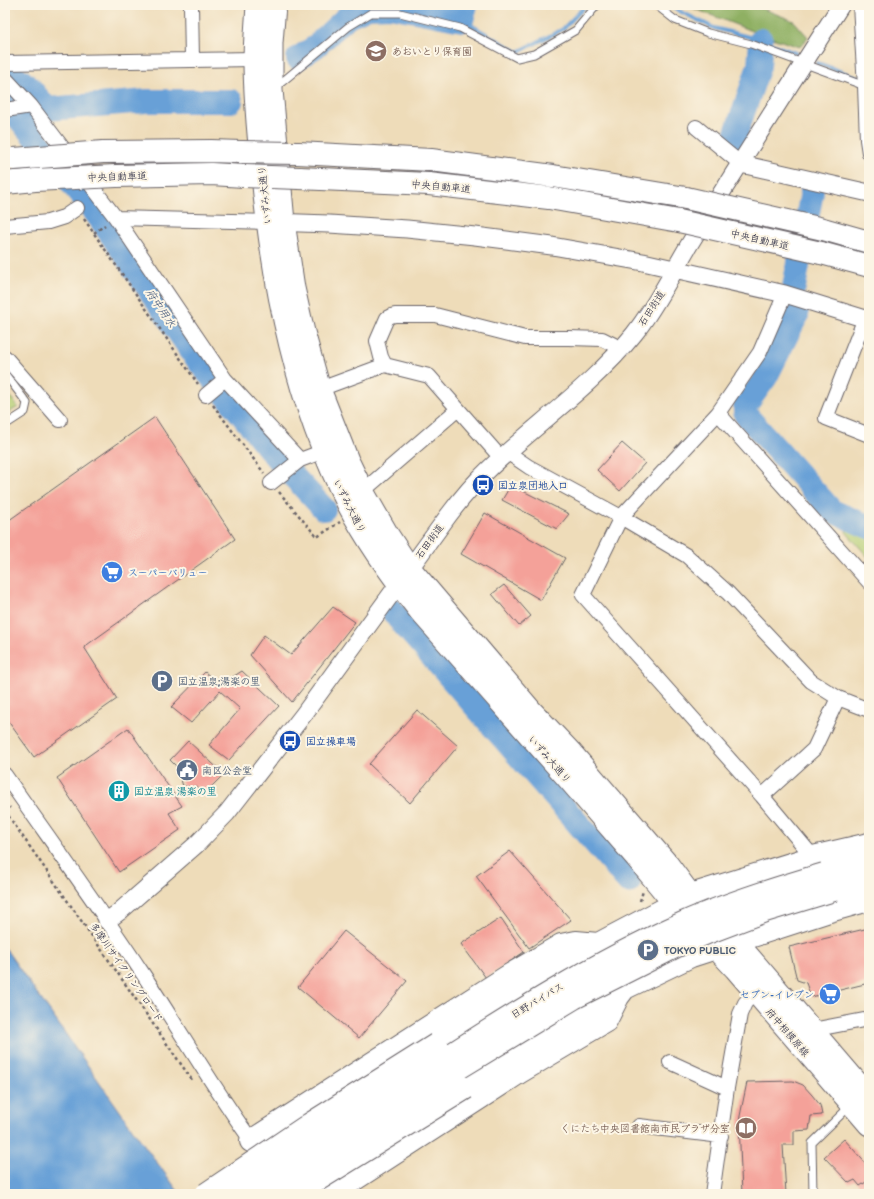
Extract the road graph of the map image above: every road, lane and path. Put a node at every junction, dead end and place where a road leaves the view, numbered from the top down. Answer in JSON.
{"nodes":[{"id":1,"x":191,"y":5,"type":"edge"},
{"id":2,"x":257,"y":5,"type":"edge"},
{"id":3,"x":275,"y":5,"type":"edge"},
{"id":4,"x":596,"y":5,"type":"edge"},
{"id":5,"x":656,"y":5,"type":"edge"},
{"id":6,"x":841,"y":5,"type":"edge"},
{"id":7,"x":861,"y":5,"type":"edge"},
{"id":8,"x":869,"y":14,"type":"edge"},
{"id":9,"x":192,"y":59,"type":"junction"},
{"id":10,"x":254,"y":59,"type":"junction"},
{"id":11,"x":804,"y":62,"type":"junction"},
{"id":12,"x":5,"y":63,"type":"edge"},
{"id":13,"x":5,"y":78,"type":"edge"},
{"id":14,"x":865,"y":86,"type":"junction"},
{"id":15,"x":272,"y":90,"type":"junction"},
{"id":16,"x":27,"y":107,"type":"junction"},
{"id":17,"x":5,"y":110,"type":"edge"},
{"id":18,"x":696,"y":127,"type":"dead end"},
{"id":19,"x":869,"y":153,"type":"edge"},
{"id":20,"x":9,"y":159,"type":"edge"},
{"id":21,"x":741,"y":164,"type":"junction"},
{"id":22,"x":5,"y":183,"type":"edge"},
{"id":23,"x":869,"y":193,"type":"edge"},
{"id":24,"x":77,"y":208,"type":"joint"},
{"id":25,"x":116,"y":218,"type":"junction"},
{"id":26,"x":275,"y":222,"type":"junction"},
{"id":27,"x":5,"y":226,"type":"edge"},
{"id":28,"x":99,"y":230,"type":"dead end"},
{"id":29,"x":94,"y":233,"type":"junction"},
{"id":30,"x":869,"y":242,"type":"edge"},
{"id":31,"x":869,"y":266,"type":"edge"},
{"id":32,"x":675,"y":269,"type":"junction"},
{"id":33,"x":785,"y":294,"type":"junction"},
{"id":34,"x":867,"y":319,"type":"edge"},
{"id":35,"x":622,"y":349,"type":"junction"},
{"id":36,"x":5,"y":357,"type":"edge"},
{"id":37,"x":384,"y":365,"type":"junction"},
{"id":38,"x":5,"y":374,"type":"edge"},
{"id":39,"x":216,"y":387,"type":"junction"},
{"id":40,"x":320,"y":389,"type":"junction"},
{"id":41,"x":458,"y":409,"type":"junction"},
{"id":42,"x":718,"y":413,"type":"junction"},
{"id":43,"x":60,"y":420,"type":"dead end"},
{"id":44,"x":5,"y":425,"type":"edge"},
{"id":45,"x":869,"y":435,"type":"edge"},
{"id":46,"x":324,"y":452,"type":"junction"},
{"id":47,"x":504,"y":455,"type":"junction"},
{"id":48,"x":298,"y":462,"type":"junction"},
{"id":49,"x":274,"y":481,"type":"junction"},
{"id":50,"x":363,"y":491,"type":"junction"},
{"id":51,"x":621,"y":517,"type":"junction"},
{"id":52,"x":343,"y":521,"type":"dead end"},
{"id":53,"x":404,"y":576,"type":"junction"},
{"id":54,"x":869,"y":582,"type":"edge"},
{"id":55,"x":838,"y":698,"type":"junction"},
{"id":56,"x":869,"y":710,"type":"edge"},
{"id":57,"x":5,"y":775,"type":"edge"},
{"id":58,"x":762,"y":796,"type":"junction"},
{"id":59,"x":5,"y":811,"type":"edge"},
{"id":60,"x":869,"y":844,"type":"edge"},
{"id":61,"x":869,"y":863,"type":"edge"},
{"id":62,"x":824,"y":874,"type":"junction"},
{"id":63,"x":869,"y":882,"type":"edge"},
{"id":64,"x":644,"y":888,"type":"dead end"},
{"id":65,"x":682,"y":900,"type":"junction"},
{"id":66,"x":869,"y":900,"type":"edge"},
{"id":67,"x":634,"y":905,"type":"dead end"},
{"id":68,"x":107,"y":921,"type":"junction"},
{"id":69,"x":736,"y":941,"type":"junction"},
{"id":70,"x":598,"y":944,"type":"junction"},
{"id":71,"x":715,"y":949,"type":"junction"},
{"id":72,"x":625,"y":988,"type":"junction"},
{"id":73,"x":754,"y":993,"type":"junction"},
{"id":74,"x":869,"y":1019,"type":"edge"},
{"id":75,"x":812,"y":1030,"type":"junction"},
{"id":76,"x":670,"y":1062,"type":"dead end"},
{"id":77,"x":196,"y":1086,"type":"dead end"},
{"id":78,"x":727,"y":1088,"type":"junction"},
{"id":79,"x":860,"y":1100,"type":"edge"},
{"id":80,"x":869,"y":1125,"type":"edge"},
{"id":81,"x":639,"y":1126,"type":"dead end"},
{"id":82,"x":721,"y":1136,"type":"junction"},
{"id":83,"x":251,"y":1141,"type":"junction"},
{"id":84,"x":206,"y":1194,"type":"edge"},
{"id":85,"x":233,"y":1194,"type":"edge"},
{"id":86,"x":267,"y":1194,"type":"edge"},
{"id":87,"x":290,"y":1194,"type":"edge"},
{"id":88,"x":295,"y":1194,"type":"edge"},
{"id":89,"x":332,"y":1194,"type":"edge"},
{"id":90,"x":712,"y":1194,"type":"edge"},
{"id":91,"x":813,"y":1194,"type":"edge"}],
"edges":[{"from":1,"to":9,"type":"street"},
{"from":2,"to":10,"type":"main road","name":"いずみ大通り"},
{"from":3,"to":15,"type":"main road","name":"いずみ大通り"},
{"from":4,"to":15,"type":"lane"},
{"from":5,"to":11,"type":"lane"},
{"from":6,"to":11,"type":"street","name":"石田街道"},
{"from":7,"to":8,"type":"street"},
{"from":7,"to":14,"type":"street"},
{"from":9,"to":10,"type":"street"},
{"from":9,"to":12,"type":"street"},
{"from":10,"to":26,"type":"main road","name":"いずみ大通り"},
{"from":11,"to":14,"type":"lane"},
{"from":11,"to":21,"type":"street","name":"石田街道"},
{"from":13,"to":16,"type":"street"},
{"from":14,"to":19,"type":"street"},
{"from":15,"to":26,"type":"main road","name":"いずみ大通り"},
{"from":16,"to":17,"type":"street"},
{"from":16,"to":25,"type":"street"},
{"from":18,"to":21,"type":"street"},
{"from":20,"to":30,"type":"highway","bridge":true},
{"from":21,"to":23,"type":"street"},
{"from":21,"to":32,"type":"street","name":"石田街道"},
{"from":22,"to":31,"type":"highway","name":"中央自動車道","bridge":true},
{"from":24,"to":27,"type":"street"},
{"from":24,"to":29,"type":"path"},
{"from":25,"to":26,"type":"street"},
{"from":25,"to":39,"type":"street"},
{"from":26,"to":32,"type":"street"},
{"from":26,"to":40,"type":"main road","name":"いずみ大通り"},
{"from":26,"to":46,"type":"main road","name":"いずみ大通り"},
{"from":28,"to":29,"type":"path"},
{"from":29,"to":39,"type":"path"},
{"from":32,"to":33,"type":"street"},
{"from":32,"to":35,"type":"street","name":"石田街道"},
{"from":33,"to":34,"type":"street"},
{"from":33,"to":42,"type":"street"},
{"from":34,"to":45,"type":"street"},
{"from":35,"to":37,"type":"street"},
{"from":35,"to":47,"type":"street","name":"石田街道"},
{"from":36,"to":43,"type":"street"},
{"from":37,"to":40,"type":"street"},
{"from":37,"to":41,"type":"street"},
{"from":38,"to":44,"type":"lane"},
{"from":39,"to":48,"type":"street"},
{"from":39,"to":49,"type":"path"},
{"from":40,"to":50,"type":"main road","name":"いずみ大通り"},
{"from":41,"to":47,"type":"street"},
{"from":41,"to":50,"type":"street"},
{"from":42,"to":51,"type":"street"},
{"from":42,"to":54,"type":"street"},
{"from":46,"to":48,"type":"street"},
{"from":46,"to":53,"type":"main road","name":"いずみ大通り"},
{"from":47,"to":51,"type":"street"},
{"from":47,"to":53,"type":"street","name":"石田街道"},
{"from":48,"to":49,"type":"street"},
{"from":49,"to":52,"type":"path"},
{"from":50,"to":53,"type":"main road","name":"いずみ大通り"},
{"from":51,"to":55,"type":"street"},
{"from":51,"to":58,"type":"street"},
{"from":53,"to":65,"type":"main road","name":"いずみ大通り"},
{"from":53,"to":68,"type":"street","name":"石田街道"},
{"from":55,"to":56,"type":"street"},
{"from":55,"to":58,"type":"street"},
{"from":57,"to":68,"type":"street"},
{"from":58,"to":62,"type":"street"},
{"from":59,"to":77,"type":"path","name":"多摩川サイクリングロード"},
{"from":60,"to":62,"type":"highway"},
{"from":61,"to":62,"type":"highway","name":"日野バイパス"},
{"from":62,"to":63,"type":"highway","name":"日野バイパス"},
{"from":62,"to":65,"type":"highway"},
{"from":62,"to":85,"type":"highway","name":"日野バイパス","bridge":true},
{"from":62,"to":86,"type":"highway","name":"日野バイパス","bridge":true},
{"from":64,"to":67,"type":"path"},
{"from":65,"to":69,"type":"main road","name":"府中相模原線"},
{"from":65,"to":70,"type":"highway"},
{"from":65,"to":71,"type":"main road","name":"府中相模原線"},
{"from":66,"to":69,"type":"highway"},
{"from":68,"to":83,"type":"street"},
{"from":69,"to":71,"type":"highway"},
{"from":69,"to":75,"type":"main road","name":"府中相模原線"},
{"from":70,"to":83,"type":"highway"},
{"from":70,"to":84,"type":"highway","bridge":true},
{"from":71,"to":72,"type":"highway"},
{"from":71,"to":73,"type":"main road","name":"府中相模原線"},
{"from":72,"to":88,"type":"highway","bridge":true},
{"from":72,"to":89,"type":"highway"},
{"from":73,"to":78,"type":"street"},
{"from":73,"to":79,"type":"main road","name":"府中相模原線"},
{"from":74,"to":75,"type":"street"},
{"from":75,"to":79,"type":"main road","name":"府中相模原線"},
{"from":76,"to":78,"type":"street"},
{"from":78,"to":82,"type":"street"},
{"from":79,"to":80,"type":"main road","name":"府中相模原線"},
{"from":79,"to":91,"type":"lane"},
{"from":81,"to":82,"type":"street"},
{"from":82,"to":90,"type":"street"},
{"from":83,"to":87,"type":"street"}]}
